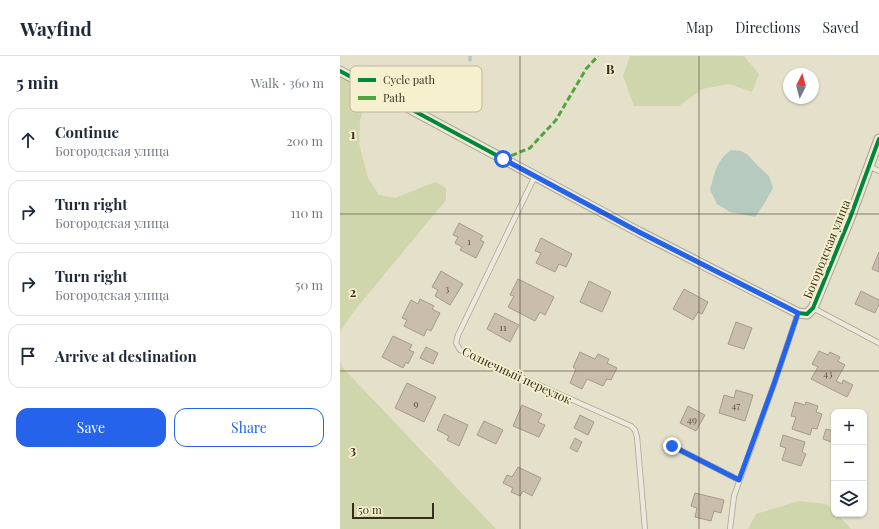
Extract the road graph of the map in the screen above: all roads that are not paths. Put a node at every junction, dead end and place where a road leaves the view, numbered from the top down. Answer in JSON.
{"nodes":[{"id":1,"x":340,"y":71,"type":"edge"},
{"id":2,"x":350,"y":76,"type":"edge"},
{"id":3,"x":416,"y":112,"type":"edge"},
{"id":4,"x":879,"y":139,"type":"edge"},
{"id":5,"x":869,"y":166,"type":"junction"},
{"id":6,"x":879,"y":171,"type":"edge"},
{"id":7,"x":535,"y":176,"type":"junction"},
{"id":8,"x":813,"y":308,"type":"junction"},
{"id":9,"x":798,"y":313,"type":"junction"},
{"id":10,"x":879,"y":343,"type":"edge"},
{"id":11,"x":672,"y":446,"type":"dead end"},
{"id":12,"x":739,"y":480,"type":"junction"},
{"id":13,"x":645,"y":529,"type":"edge"},
{"id":14,"x":730,"y":529,"type":"edge"}],
"edges":[{"from":1,"to":2,"type":"street","name":"Богородская улица"},
{"from":3,"to":7,"type":"street","name":"Богородская улица"},
{"from":4,"to":5,"type":"street","name":"Богородская улица"},
{"from":5,"to":6,"type":"lane"},
{"from":5,"to":8,"type":"street","name":"Богородская улица"},
{"from":7,"to":9,"type":"street","name":"Богородская улица"},
{"from":7,"to":13,"type":"lane","name":"Солнечный переулок"},
{"from":8,"to":9,"type":"street","name":"Богородская улица"},
{"from":8,"to":10,"type":"lane"},
{"from":9,"to":12,"type":"lane","name":"Богородская улица"},
{"from":11,"to":12,"type":"lane"},
{"from":12,"to":14,"type":"lane","name":"Богородская улица"}]}
